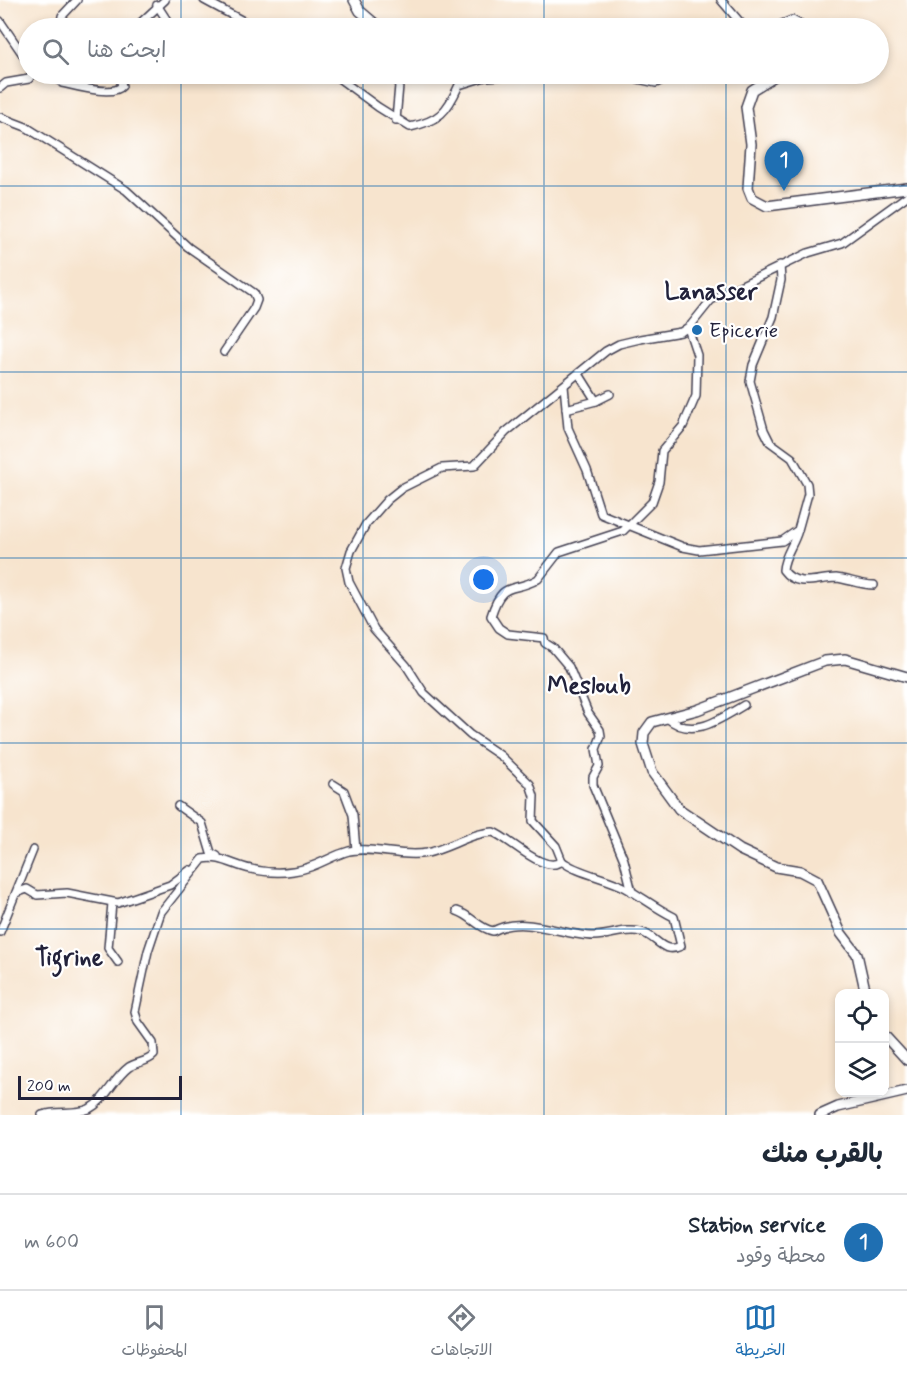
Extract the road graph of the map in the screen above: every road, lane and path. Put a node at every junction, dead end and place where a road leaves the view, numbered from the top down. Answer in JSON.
{"nodes":[{"id":1,"x":77,"y":0,"type":"edge"},
{"id":2,"x":165,"y":0,"type":"edge"},
{"id":3,"x":204,"y":0,"type":"edge"},
{"id":4,"x":354,"y":0,"type":"edge"},
{"id":5,"x":722,"y":0,"type":"edge"},
{"id":6,"x":158,"y":5,"type":"junction"},
{"id":7,"x":62,"y":18,"type":"edge"},
{"id":8,"x":145,"y":18,"type":"edge"},
{"id":9,"x":166,"y":18,"type":"edge"},
{"id":10,"x":237,"y":18,"type":"edge"},
{"id":11,"x":369,"y":18,"type":"edge"},
{"id":12,"x":737,"y":18,"type":"edge"},
{"id":13,"x":0,"y":21,"type":"edge"},
{"id":14,"x":18,"y":47,"type":"edge"},
{"id":15,"x":18,"y":81,"type":"edge"},
{"id":16,"x":67,"y":84,"type":"edge"},
{"id":17,"x":121,"y":84,"type":"edge"},
{"id":18,"x":347,"y":84,"type":"edge"},
{"id":19,"x":399,"y":84,"type":"edge"},
{"id":20,"x":465,"y":84,"type":"edge"},
{"id":21,"x":758,"y":84,"type":"edge"},
{"id":22,"x":0,"y":88,"type":"edge"},
{"id":23,"x":0,"y":117,"type":"edge"},
{"id":24,"x":396,"y":120,"type":"junction"},
{"id":25,"x":907,"y":188,"type":"edge"},
{"id":26,"x":907,"y":196,"type":"edge"},
{"id":27,"x":780,"y":265,"type":"junction"},
{"id":28,"x":688,"y":328,"type":"junction"},
{"id":29,"x":224,"y":352,"type":"dead end"},
{"id":30,"x":579,"y":374,"type":"junction"},
{"id":31,"x":564,"y":386,"type":"junction"},
{"id":32,"x":610,"y":394,"type":"dead end"},
{"id":33,"x":596,"y":401,"type":"junction"},
{"id":34,"x":566,"y":409,"type":"junction"},
{"id":35,"x":630,"y":525,"type":"junction"},
{"id":36,"x":798,"y":530,"type":"junction"},
{"id":37,"x":874,"y":585,"type":"dead end"},
{"id":38,"x":907,"y":677,"type":"edge"},
{"id":39,"x":744,"y":705,"type":"dead end"},
{"id":40,"x":667,"y":718,"type":"junction"},
{"id":41,"x":333,"y":784,"type":"dead end"},
{"id":42,"x":178,"y":806,"type":"dead end"},
{"id":43,"x":33,"y":850,"type":"dead end"},
{"id":44,"x":356,"y":850,"type":"junction"},
{"id":45,"x":219,"y":858,"type":"junction"},
{"id":46,"x":562,"y":861,"type":"junction"},
{"id":47,"x":196,"y":865,"type":"junction"},
{"id":48,"x":632,"y":892,"type":"junction"},
{"id":49,"x":16,"y":893,"type":"junction"},
{"id":50,"x":112,"y":903,"type":"junction"},
{"id":51,"x":457,"y":910,"type":"dead end"},
{"id":52,"x":0,"y":932,"type":"edge"},
{"id":53,"x":118,"y":962,"type":"dead end"},
{"id":54,"x":865,"y":989,"type":"edge"},
{"id":55,"x":889,"y":1040,"type":"edge"},
{"id":56,"x":907,"y":1060,"type":"edge"},
{"id":57,"x":907,"y":1090,"type":"edge"},
{"id":58,"x":42,"y":1115,"type":"edge"},
{"id":59,"x":820,"y":1115,"type":"edge"}],
"edges":[{"from":1,"to":7,"type":"street"},
{"from":2,"to":6,"type":"street"},
{"from":3,"to":10,"type":"street"},
{"from":4,"to":11,"type":"main road"},
{"from":5,"to":12,"type":"street"},
{"from":6,"to":8,"type":"street"},
{"from":6,"to":9,"type":"street"},
{"from":13,"to":14,"type":"street"},
{"from":15,"to":22,"type":"street"},
{"from":16,"to":17,"type":"street"},
{"from":18,"to":24,"type":"street"},
{"from":19,"to":24,"type":"street"},
{"from":20,"to":24,"type":"street"},
{"from":21,"to":25,"type":"main road"},
{"from":23,"to":29,"type":"street"},
{"from":26,"to":27,"type":"street"},
{"from":27,"to":28,"type":"street"},
{"from":27,"to":36,"type":"street"},
{"from":28,"to":30,"type":"street"},
{"from":28,"to":35,"type":"street"},
{"from":30,"to":31,"type":"street"},
{"from":30,"to":33,"type":"street"},
{"from":31,"to":34,"type":"street"},
{"from":31,"to":46,"type":"street"},
{"from":32,"to":33,"type":"street"},
{"from":33,"to":34,"type":"street"},
{"from":34,"to":35,"type":"street"},
{"from":35,"to":36,"type":"street"},
{"from":35,"to":48,"type":"street"},
{"from":36,"to":37,"type":"street"},
{"from":38,"to":40,"type":"main road"},
{"from":39,"to":40,"type":"street"},
{"from":40,"to":54,"type":"main road"},
{"from":41,"to":44,"type":"street"},
{"from":42,"to":45,"type":"street"},
{"from":43,"to":49,"type":"street"},
{"from":44,"to":45,"type":"street"},
{"from":44,"to":46,"type":"street"},
{"from":45,"to":47,"type":"street"},
{"from":46,"to":48,"type":"street"},
{"from":47,"to":50,"type":"street"},
{"from":47,"to":58,"type":"street"},
{"from":48,"to":51,"type":"street"},
{"from":49,"to":50,"type":"street"},
{"from":49,"to":52,"type":"street"},
{"from":50,"to":53,"type":"street"},
{"from":55,"to":56,"type":"main road"},
{"from":57,"to":59,"type":"main road"}]}
